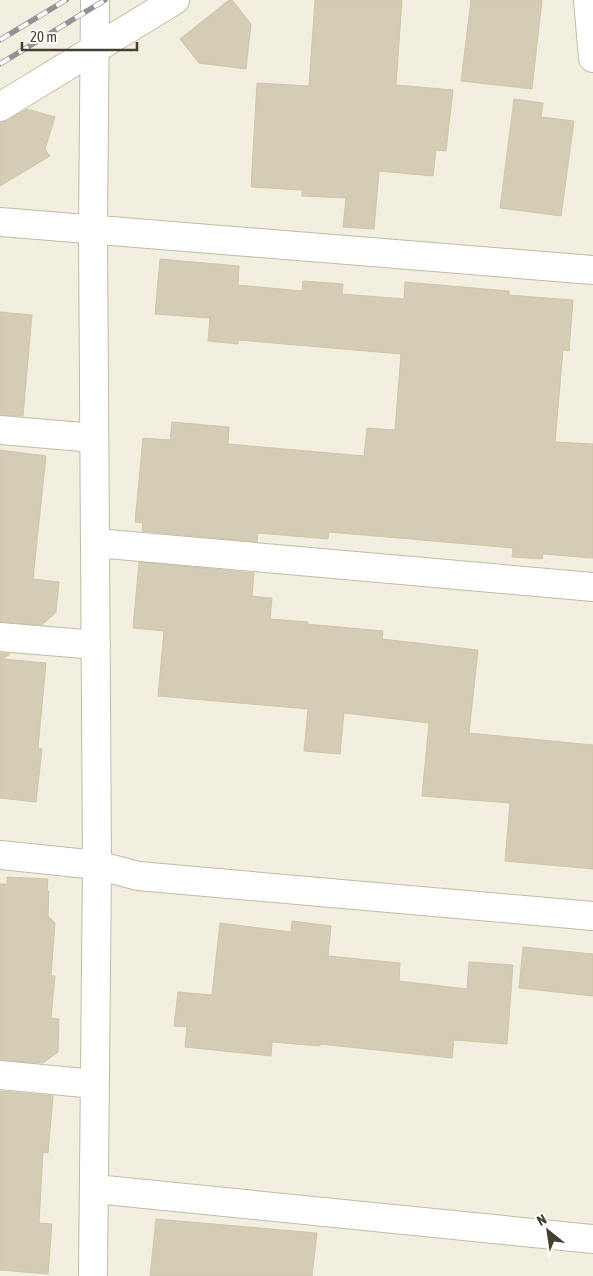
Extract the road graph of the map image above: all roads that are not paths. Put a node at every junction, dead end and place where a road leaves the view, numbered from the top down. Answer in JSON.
{"nodes":[{"id":1,"x":95,"y":0,"type":"edge"},
{"id":2,"x":175,"y":0,"type":"edge"},
{"id":3,"x":588,"y":0,"type":"edge"},
{"id":4,"x":95,"y":49,"type":"junction"},
{"id":5,"x":593,"y":58,"type":"edge"},
{"id":6,"x":0,"y":107,"type":"edge"},
{"id":7,"x":0,"y":222,"type":"edge"},
{"id":8,"x":93,"y":230,"type":"junction"},
{"id":9,"x":593,"y":270,"type":"edge"},
{"id":10,"x":0,"y":430,"type":"edge"},
{"id":11,"x":94,"y":438,"type":"junction"},
{"id":12,"x":96,"y":543,"type":"junction"},
{"id":13,"x":593,"y":587,"type":"edge"},
{"id":14,"x":0,"y":637,"type":"edge"},
{"id":15,"x":96,"y":645,"type":"junction"},
{"id":16,"x":0,"y":855,"type":"edge"},
{"id":17,"x":97,"y":865,"type":"junction"},
{"id":18,"x":593,"y":916,"type":"edge"},
{"id":19,"x":0,"y":1076,"type":"edge"},
{"id":20,"x":94,"y":1084,"type":"junction"},
{"id":21,"x":95,"y":1189,"type":"junction"},
{"id":22,"x":593,"y":1239,"type":"edge"},
{"id":23,"x":94,"y":1276,"type":"edge"}],
"edges":[{"from":1,"to":4,"type":"street"},
{"from":2,"to":4,"type":"street"},
{"from":3,"to":5,"type":"street"},
{"from":4,"to":6,"type":"street"},
{"from":4,"to":8,"type":"street"},
{"from":7,"to":8,"type":"street"},
{"from":8,"to":9,"type":"street"},
{"from":8,"to":11,"type":"street"},
{"from":10,"to":11,"type":"street"},
{"from":11,"to":12,"type":"street"},
{"from":12,"to":13,"type":"street"},
{"from":12,"to":15,"type":"street"},
{"from":14,"to":15,"type":"street"},
{"from":15,"to":17,"type":"street"},
{"from":16,"to":17,"type":"street"},
{"from":17,"to":18,"type":"street"},
{"from":17,"to":20,"type":"street"},
{"from":19,"to":20,"type":"street"},
{"from":20,"to":21,"type":"street"},
{"from":21,"to":22,"type":"street"},
{"from":21,"to":23,"type":"street"}]}
